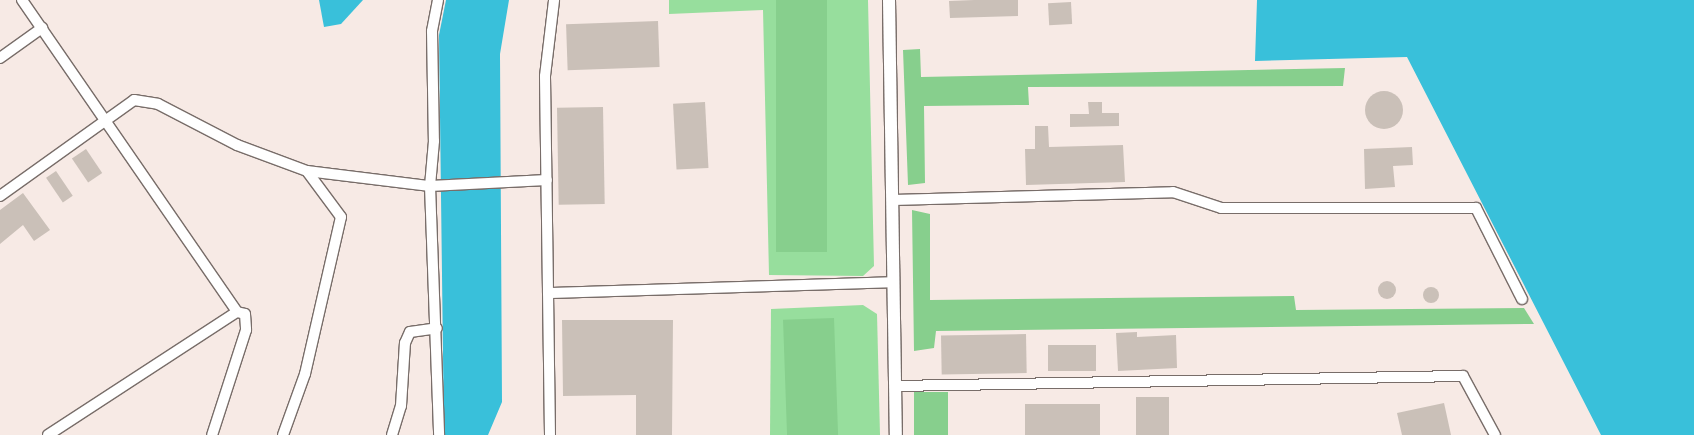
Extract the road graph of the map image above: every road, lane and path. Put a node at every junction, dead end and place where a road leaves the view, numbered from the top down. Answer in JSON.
{"nodes":[{"id":1,"x":22,"y":0,"type":"edge"},
{"id":2,"x":438,"y":0,"type":"edge"},
{"id":3,"x":554,"y":0,"type":"edge"},
{"id":4,"x":890,"y":0,"type":"edge"},
{"id":5,"x":42,"y":28,"type":"junction"},
{"id":6,"x":0,"y":58,"type":"edge"},
{"id":7,"x":107,"y":120,"type":"junction"},
{"id":8,"x":307,"y":171,"type":"junction"},
{"id":9,"x":547,"y":180,"type":"junction"},
{"id":10,"x":430,"y":186,"type":"junction"},
{"id":11,"x":0,"y":196,"type":"edge"},
{"id":12,"x":893,"y":200,"type":"junction"},
{"id":13,"x":894,"y":282,"type":"junction"},
{"id":14,"x":548,"y":293,"type":"junction"},
{"id":15,"x":1522,"y":299,"type":"dead end"},
{"id":16,"x":237,"y":312,"type":"junction"},
{"id":17,"x":437,"y":328,"type":"junction"},
{"id":18,"x":895,"y":386,"type":"junction"},
{"id":19,"x":48,"y":435,"type":"edge"},
{"id":20,"x":212,"y":435,"type":"edge"},
{"id":21,"x":283,"y":435,"type":"edge"},
{"id":22,"x":392,"y":435,"type":"edge"},
{"id":23,"x":439,"y":435,"type":"edge"},
{"id":24,"x":550,"y":435,"type":"edge"},
{"id":25,"x":896,"y":435,"type":"edge"},
{"id":26,"x":1495,"y":435,"type":"edge"}],
"edges":[{"from":1,"to":5,"type":"street"},
{"from":2,"to":10,"type":"street"},
{"from":3,"to":9,"type":"street"},
{"from":4,"to":12,"type":"street"},
{"from":5,"to":6,"type":"street"},
{"from":5,"to":7,"type":"street"},
{"from":7,"to":8,"type":"street"},
{"from":7,"to":11,"type":"street"},
{"from":7,"to":16,"type":"street"},
{"from":8,"to":10,"type":"street"},
{"from":8,"to":21,"type":"street"},
{"from":9,"to":10,"type":"street"},
{"from":9,"to":14,"type":"street"},
{"from":10,"to":17,"type":"street"},
{"from":12,"to":13,"type":"street"},
{"from":12,"to":15,"type":"street"},
{"from":13,"to":14,"type":"street"},
{"from":13,"to":18,"type":"street"},
{"from":14,"to":24,"type":"street"},
{"from":16,"to":19,"type":"street"},
{"from":16,"to":20,"type":"street"},
{"from":17,"to":22,"type":"street"},
{"from":17,"to":23,"type":"street"},
{"from":18,"to":25,"type":"street"},
{"from":18,"to":26,"type":"street"}]}
